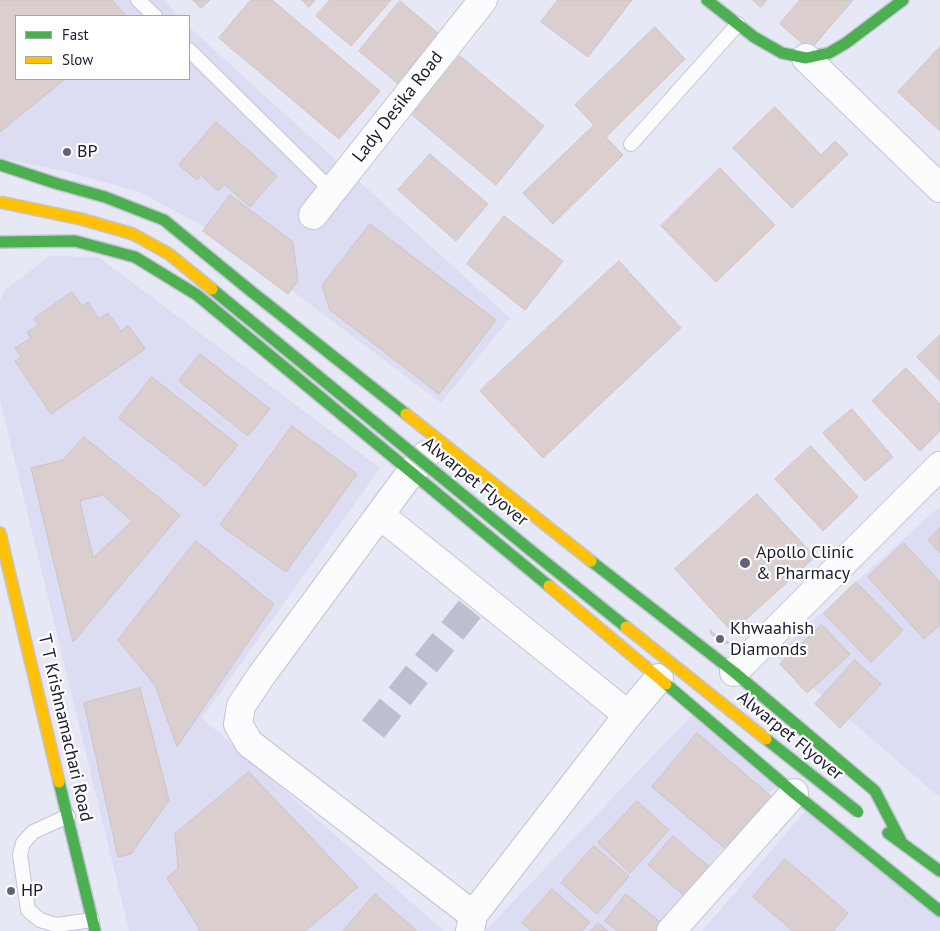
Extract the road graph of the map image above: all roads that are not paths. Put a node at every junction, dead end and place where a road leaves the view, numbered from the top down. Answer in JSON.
{"nodes":[{"id":1,"x":138,"y":0,"type":"edge"},
{"id":2,"x":483,"y":0,"type":"edge"},
{"id":3,"x":706,"y":0,"type":"edge"},
{"id":4,"x":903,"y":0,"type":"edge"},
{"id":5,"x":154,"y":15,"type":"edge"},
{"id":6,"x":738,"y":24,"type":"junction"},
{"id":7,"x":190,"y":51,"type":"edge"},
{"id":8,"x":806,"y":58,"type":"junction"},
{"id":9,"x":631,"y":144,"type":"dead end"},
{"id":10,"x":0,"y":165,"type":"edge"},
{"id":11,"x":940,"y":188,"type":"edge"},
{"id":12,"x":332,"y":191,"type":"junction"},
{"id":13,"x":0,"y":202,"type":"edge"},
{"id":14,"x":314,"y":215,"type":"dead end"},
{"id":15,"x":0,"y":242,"type":"edge"},
{"id":16,"x":438,"y":440,"type":"junction"},
{"id":17,"x":940,"y":466,"type":"edge"},
{"id":18,"x":411,"y":473,"type":"junction"},
{"id":19,"x":380,"y":515,"type":"junction"},
{"id":20,"x":0,"y":533,"type":"edge"},
{"id":21,"x":734,"y":672,"type":"junction"},
{"id":22,"x":659,"y":678,"type":"junction"},
{"id":23,"x":628,"y":715,"type":"junction"},
{"id":24,"x":794,"y":793,"type":"junction"},
{"id":25,"x":861,"y":815,"type":"dead end"},
{"id":26,"x":68,"y":816,"type":"junction"},
{"id":27,"x":880,"y":828,"type":"dead end"},
{"id":28,"x":902,"y":843,"type":"junction"},
{"id":29,"x":940,"y":871,"type":"edge"},
{"id":30,"x":940,"y":911,"type":"edge"},
{"id":31,"x":471,"y":923,"type":"edge"},
{"id":32,"x":93,"y":927,"type":"edge"},
{"id":33,"x":671,"y":931,"type":"edge"}],
"edges":[{"from":1,"to":5,"type":"lane"},
{"from":2,"to":12,"type":"street","name":"Lady Desika Road"},
{"from":3,"to":6,"type":"main road"},
{"from":4,"to":8,"type":"main road"},
{"from":6,"to":8,"type":"main road"},
{"from":6,"to":9,"type":"lane"},
{"from":7,"to":12,"type":"lane"},
{"from":8,"to":11,"type":"street"},
{"from":10,"to":16,"type":"main road"},
{"from":12,"to":14,"type":"street","name":"Lady Desika Road"},
{"from":13,"to":25,"type":"main road","name":"Alwarpet Flyover","bridge":true},
{"from":15,"to":18,"type":"main road"},
{"from":16,"to":18,"type":"street"},
{"from":16,"to":21,"type":"main road"},
{"from":17,"to":21,"type":"street"},
{"from":18,"to":19,"type":"street"},
{"from":18,"to":22,"type":"main road"},
{"from":19,"to":23,"type":"street"},
{"from":19,"to":31,"type":"street"},
{"from":20,"to":26,"type":"main road","name":"T T Krishnamachari Road"},
{"from":21,"to":28,"type":"main road"},
{"from":22,"to":23,"type":"street"},
{"from":22,"to":24,"type":"main road"},
{"from":23,"to":31,"type":"street"},
{"from":24,"to":30,"type":"main road"},
{"from":24,"to":33,"type":"street"},
{"from":26,"to":32,"type":"main road","name":"T T Krishnamachari Road"},
{"from":26,"to":32,"type":"lane"},
{"from":27,"to":28,"type":"main road"},
{"from":28,"to":29,"type":"main road"}]}
